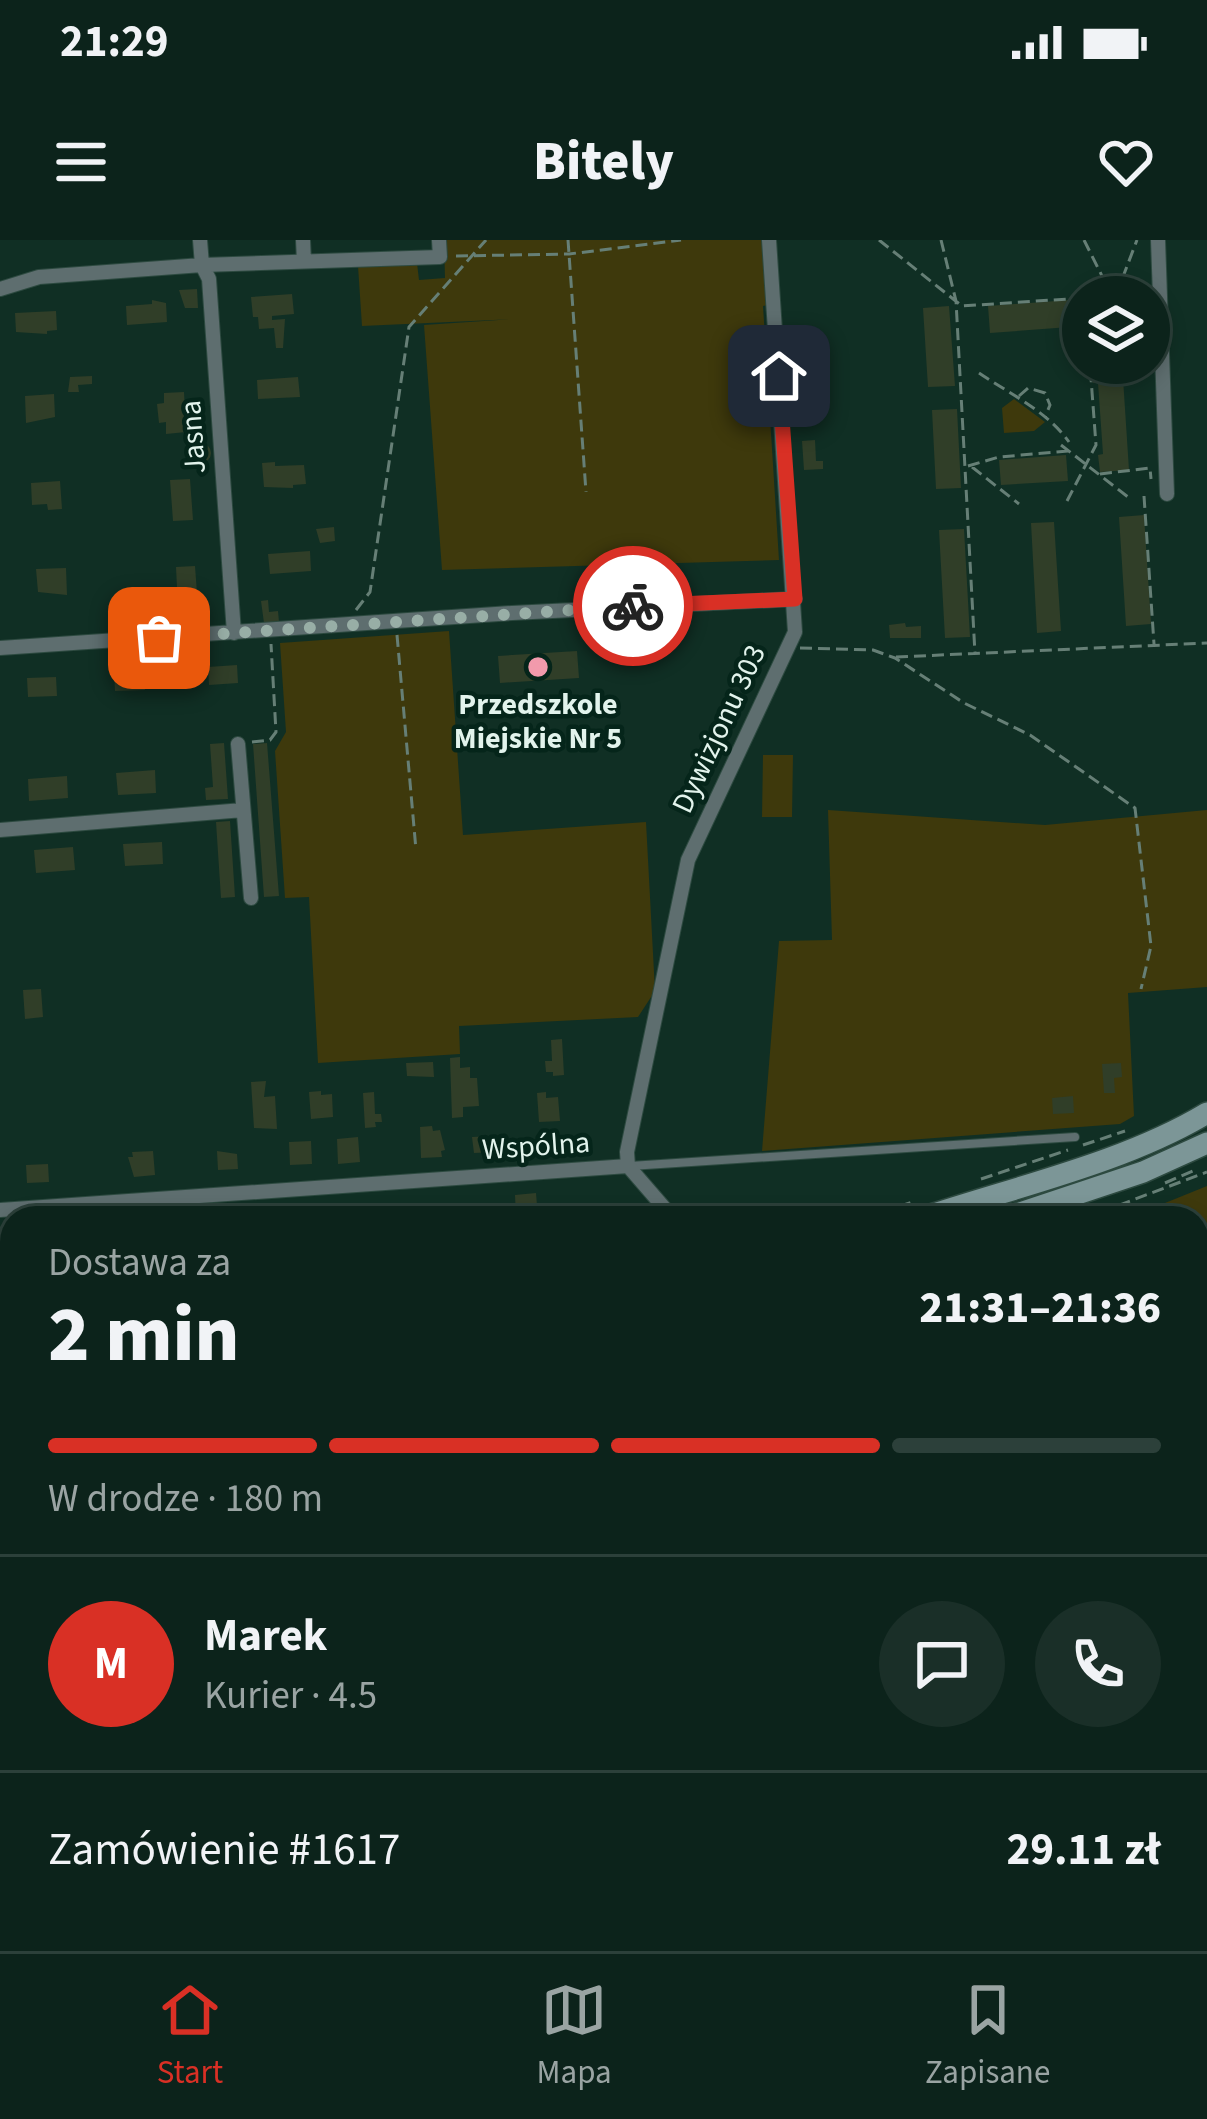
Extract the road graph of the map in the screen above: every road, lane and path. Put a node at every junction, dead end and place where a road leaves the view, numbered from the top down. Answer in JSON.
{"nodes":[{"id":1,"x":200,"y":240,"type":"edge"},
{"id":2,"x":303,"y":240,"type":"edge"},
{"id":3,"x":439,"y":240,"type":"edge"},
{"id":4,"x":486,"y":240,"type":"edge"},
{"id":5,"x":568,"y":240,"type":"edge"},
{"id":6,"x":681,"y":240,"type":"edge"},
{"id":7,"x":769,"y":240,"type":"edge"},
{"id":8,"x":879,"y":240,"type":"edge"},
{"id":9,"x":940,"y":240,"type":"edge"},
{"id":10,"x":1084,"y":240,"type":"edge"},
{"id":11,"x":1137,"y":240,"type":"edge"},
{"id":12,"x":1158,"y":240,"type":"edge"},
{"id":13,"x":569,"y":254,"type":"junction"},
{"id":14,"x":472,"y":256,"type":"junction"},
{"id":15,"x":440,"y":257,"type":"junction"},
{"id":16,"x":304,"y":261,"type":"junction"},
{"id":17,"x":202,"y":265,"type":"junction"},
{"id":18,"x":1105,"y":276,"type":"edge"},
{"id":19,"x":1124,"y":276,"type":"edge"},
{"id":20,"x":0,"y":290,"type":"edge"},
{"id":21,"x":1062,"y":299,"type":"edge"},
{"id":22,"x":956,"y":302,"type":"junction"},
{"id":23,"x":979,"y":374,"type":"dead end"},
{"id":24,"x":1091,"y":384,"type":"edge"},
{"id":25,"x":1018,"y":397,"type":"junction"},
{"id":26,"x":1045,"y":417,"type":"junction"},
{"id":27,"x":1069,"y":442,"type":"dead end"},
{"id":28,"x":1061,"y":446,"type":"dead end"},
{"id":29,"x":1068,"y":451,"type":"junction"},
{"id":30,"x":1086,"y":465,"type":"junction"},
{"id":31,"x":969,"y":466,"type":"junction"},
{"id":32,"x":1098,"y":474,"type":"junction"},
{"id":33,"x":1151,"y":481,"type":"dead end"},
{"id":34,"x":586,"y":491,"type":"dead end"},
{"id":35,"x":1167,"y":494,"type":"dead end"},
{"id":36,"x":1144,"y":496,"type":"dead end"},
{"id":37,"x":1128,"y":497,"type":"dead end"},
{"id":38,"x":1067,"y":501,"type":"dead end"},
{"id":39,"x":1019,"y":504,"type":"dead end"},
{"id":40,"x":795,"y":599,"type":"junction"},
{"id":41,"x":395,"y":622,"type":"junction"},
{"id":42,"x":344,"y":625,"type":"junction"},
{"id":43,"x":234,"y":633,"type":"junction"},
{"id":44,"x":270,"y":636,"type":"dead end"},
{"id":45,"x":1207,"y":643,"type":"edge"},
{"id":46,"x":1154,"y":646,"type":"junction"},
{"id":47,"x":0,"y":648,"type":"edge"},
{"id":48,"x":787,"y":648,"type":"junction"},
{"id":49,"x":975,"y":654,"type":"junction"},
{"id":50,"x":895,"y":658,"type":"junction"},
{"id":51,"x":238,"y":744,"type":"joint"},
{"id":52,"x":243,"y":810,"type":"junction"},
{"id":53,"x":0,"y":830,"type":"edge"},
{"id":54,"x":416,"y":850,"type":"dead end"},
{"id":55,"x":250,"y":898,"type":"dead end"},
{"id":56,"x":1141,"y":989,"type":"dead end"},
{"id":57,"x":1207,"y":1112,"type":"edge"},
{"id":58,"x":1133,"y":1129,"type":"dead end"},
{"id":59,"x":1075,"y":1137,"type":"dead end"},
{"id":60,"x":1207,"y":1143,"type":"edge"},
{"id":61,"x":628,"y":1166,"type":"junction"},
{"id":62,"x":1207,"y":1172,"type":"edge"},
{"id":63,"x":976,"y":1181,"type":"dead end"},
{"id":64,"x":932,"y":1196,"type":"dead end"},
{"id":65,"x":57,"y":1206,"type":"edge"},
{"id":66,"x":663,"y":1206,"type":"edge"},
{"id":67,"x":902,"y":1206,"type":"edge"},
{"id":68,"x":958,"y":1206,"type":"edge"},
{"id":69,"x":1041,"y":1206,"type":"edge"},
{"id":70,"x":1117,"y":1206,"type":"edge"}],
"edges":[{"from":1,"to":17,"type":"street","name":"Jasna"},
{"from":2,"to":16,"type":"street"},
{"from":3,"to":15,"type":"street"},
{"from":4,"to":14,"type":"path"},
{"from":5,"to":13,"type":"path"},
{"from":6,"to":13,"type":"path"},
{"from":7,"to":40,"type":"street","name":"Dywizjonu 303"},
{"from":8,"to":22,"type":"path"},
{"from":9,"to":22,"type":"path"},
{"from":10,"to":18,"type":"path"},
{"from":11,"to":19,"type":"path"},
{"from":12,"to":35,"type":"street"},
{"from":13,"to":14,"type":"path"},
{"from":13,"to":34,"type":"path"},
{"from":14,"to":15,"type":"path"},
{"from":14,"to":42,"type":"path"},
{"from":15,"to":16,"type":"street"},
{"from":16,"to":17,"type":"street"},
{"from":17,"to":20,"type":"street"},
{"from":17,"to":43,"type":"street","name":"Jasna"},
{"from":21,"to":22,"type":"path"},
{"from":22,"to":31,"type":"path"},
{"from":23,"to":25,"type":"path"},
{"from":24,"to":30,"type":"path"},
{"from":25,"to":26,"type":"path"},
{"from":25,"to":26,"type":"path"},
{"from":26,"to":27,"type":"path"},
{"from":28,"to":29,"type":"path"},
{"from":29,"to":30,"type":"path"},
{"from":29,"to":31,"type":"path"},
{"from":30,"to":32,"type":"path"},
{"from":30,"to":38,"type":"path"},
{"from":31,"to":39,"type":"path"},
{"from":31,"to":49,"type":"path"},
{"from":32,"to":33,"type":"path"},
{"from":32,"to":37,"type":"path"},
{"from":36,"to":46,"type":"path"},
{"from":40,"to":41,"type":"street"},
{"from":40,"to":48,"type":"street","name":"Dywizjonu 303"},
{"from":41,"to":42,"type":"street"},
{"from":41,"to":54,"type":"path"},
{"from":42,"to":43,"type":"street"},
{"from":43,"to":47,"type":"street"},
{"from":44,"to":51,"type":"path"},
{"from":45,"to":46,"type":"path"},
{"from":46,"to":49,"type":"path"},
{"from":48,"to":50,"type":"path"},
{"from":48,"to":61,"type":"street","name":"Dywizjonu 303"},
{"from":49,"to":50,"type":"path"},
{"from":50,"to":56,"type":"path"},
{"from":51,"to":52,"type":"street"},
{"from":52,"to":53,"type":"street"},
{"from":52,"to":55,"type":"street"},
{"from":57,"to":68,"type":"main road"},
{"from":58,"to":63,"type":"path"},
{"from":59,"to":61,"type":"lane","name":"Wspólna"},
{"from":60,"to":69,"type":"main road"},
{"from":61,"to":65,"type":"street","name":"Wspólna"},
{"from":61,"to":66,"type":"street"},
{"from":62,"to":70,"type":"path"},
{"from":64,"to":67,"type":"path"}]}
